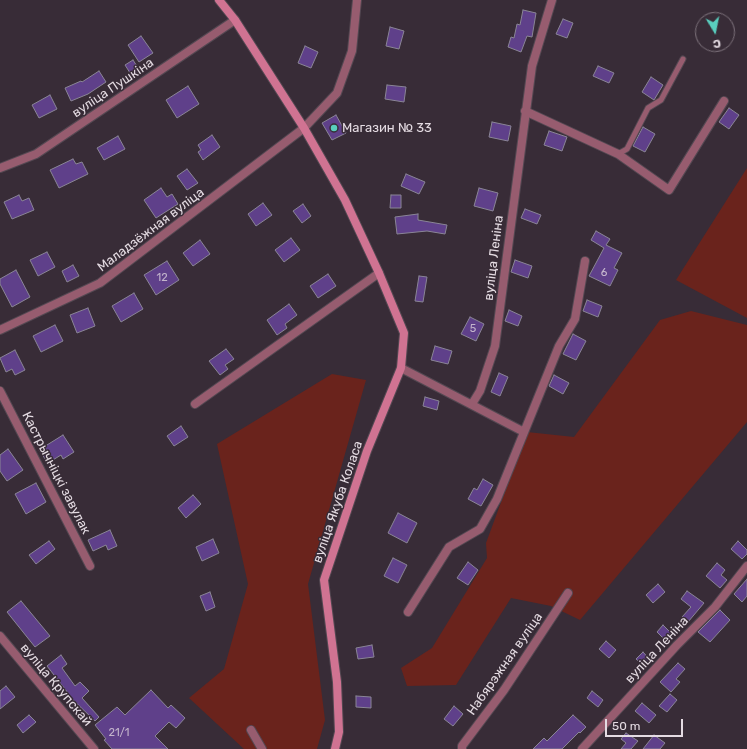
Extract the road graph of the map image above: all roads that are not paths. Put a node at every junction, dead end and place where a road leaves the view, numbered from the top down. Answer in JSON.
{"nodes":[{"id":1,"x":219,"y":0,"type":"edge"},
{"id":2,"x":357,"y":0,"type":"edge"},
{"id":3,"x":552,"y":0,"type":"edge"},
{"id":4,"x":235,"y":20,"type":"junction"},
{"id":5,"x":683,"y":59,"type":"dead end"},
{"id":6,"x":724,"y":101,"type":"dead end"},
{"id":7,"x":525,"y":111,"type":"junction"},
{"id":8,"x":304,"y":128,"type":"junction"},
{"id":9,"x":618,"y":154,"type":"junction"},
{"id":10,"x":0,"y":168,"type":"edge"},
{"id":11,"x":585,"y":261,"type":"dead end"},
{"id":12,"x":379,"y":273,"type":"junction"},
{"id":13,"x":0,"y":330,"type":"edge"},
{"id":14,"x":401,"y":368,"type":"junction"},
{"id":15,"x":0,"y":392,"type":"edge"},
{"id":16,"x":195,"y":404,"type":"dead end"},
{"id":17,"x":472,"y":404,"type":"junction"},
{"id":18,"x":524,"y":432,"type":"junction"},
{"id":19,"x":90,"y":566,"type":"dead end"},
{"id":20,"x":747,"y":566,"type":"edge"},
{"id":21,"x":568,"y":593,"type":"dead end"},
{"id":22,"x":408,"y":612,"type":"dead end"},
{"id":23,"x":0,"y":636,"type":"edge"},
{"id":24,"x":251,"y":730,"type":"dead end"},
{"id":25,"x":94,"y":749,"type":"edge"},
{"id":26,"x":262,"y":749,"type":"edge"},
{"id":27,"x":335,"y":749,"type":"edge"},
{"id":28,"x":462,"y":749,"type":"edge"},
{"id":29,"x":582,"y":749,"type":"edge"}],
"edges":[{"from":1,"to":4,"type":"street","name":"вуліца Якуба Коласа"},
{"from":2,"to":8,"type":"street"},
{"from":3,"to":7,"type":"street","name":"вуліца Леніна"},
{"from":4,"to":8,"type":"street","name":"вуліца Якуба Коласа"},
{"from":4,"to":10,"type":"street","name":"вуліца Пушкіна"},
{"from":5,"to":9,"type":"lane"},
{"from":6,"to":9,"type":"street"},
{"from":7,"to":9,"type":"street"},
{"from":7,"to":17,"type":"street","name":"вуліца Леніна"},
{"from":8,"to":12,"type":"street","name":"вуліца Якуба Коласа"},
{"from":8,"to":13,"type":"street","name":"Маладзёжная вуліца"},
{"from":11,"to":18,"type":"street"},
{"from":12,"to":14,"type":"street","name":"вуліца Якуба Коласа"},
{"from":12,"to":16,"type":"street"},
{"from":14,"to":17,"type":"street"},
{"from":14,"to":27,"type":"street","name":"вуліца Якуба Коласа"},
{"from":15,"to":19,"type":"street","name":"Кастрычніцкі завулак"},
{"from":17,"to":18,"type":"street"},
{"from":18,"to":22,"type":"street"},
{"from":20,"to":29,"type":"street","name":"вуліца Леніна"},
{"from":21,"to":28,"type":"street","name":"Набярэжная вуліца"},
{"from":23,"to":25,"type":"street","name":"вуліца Крупскай"},
{"from":24,"to":26,"type":"street"}]}
